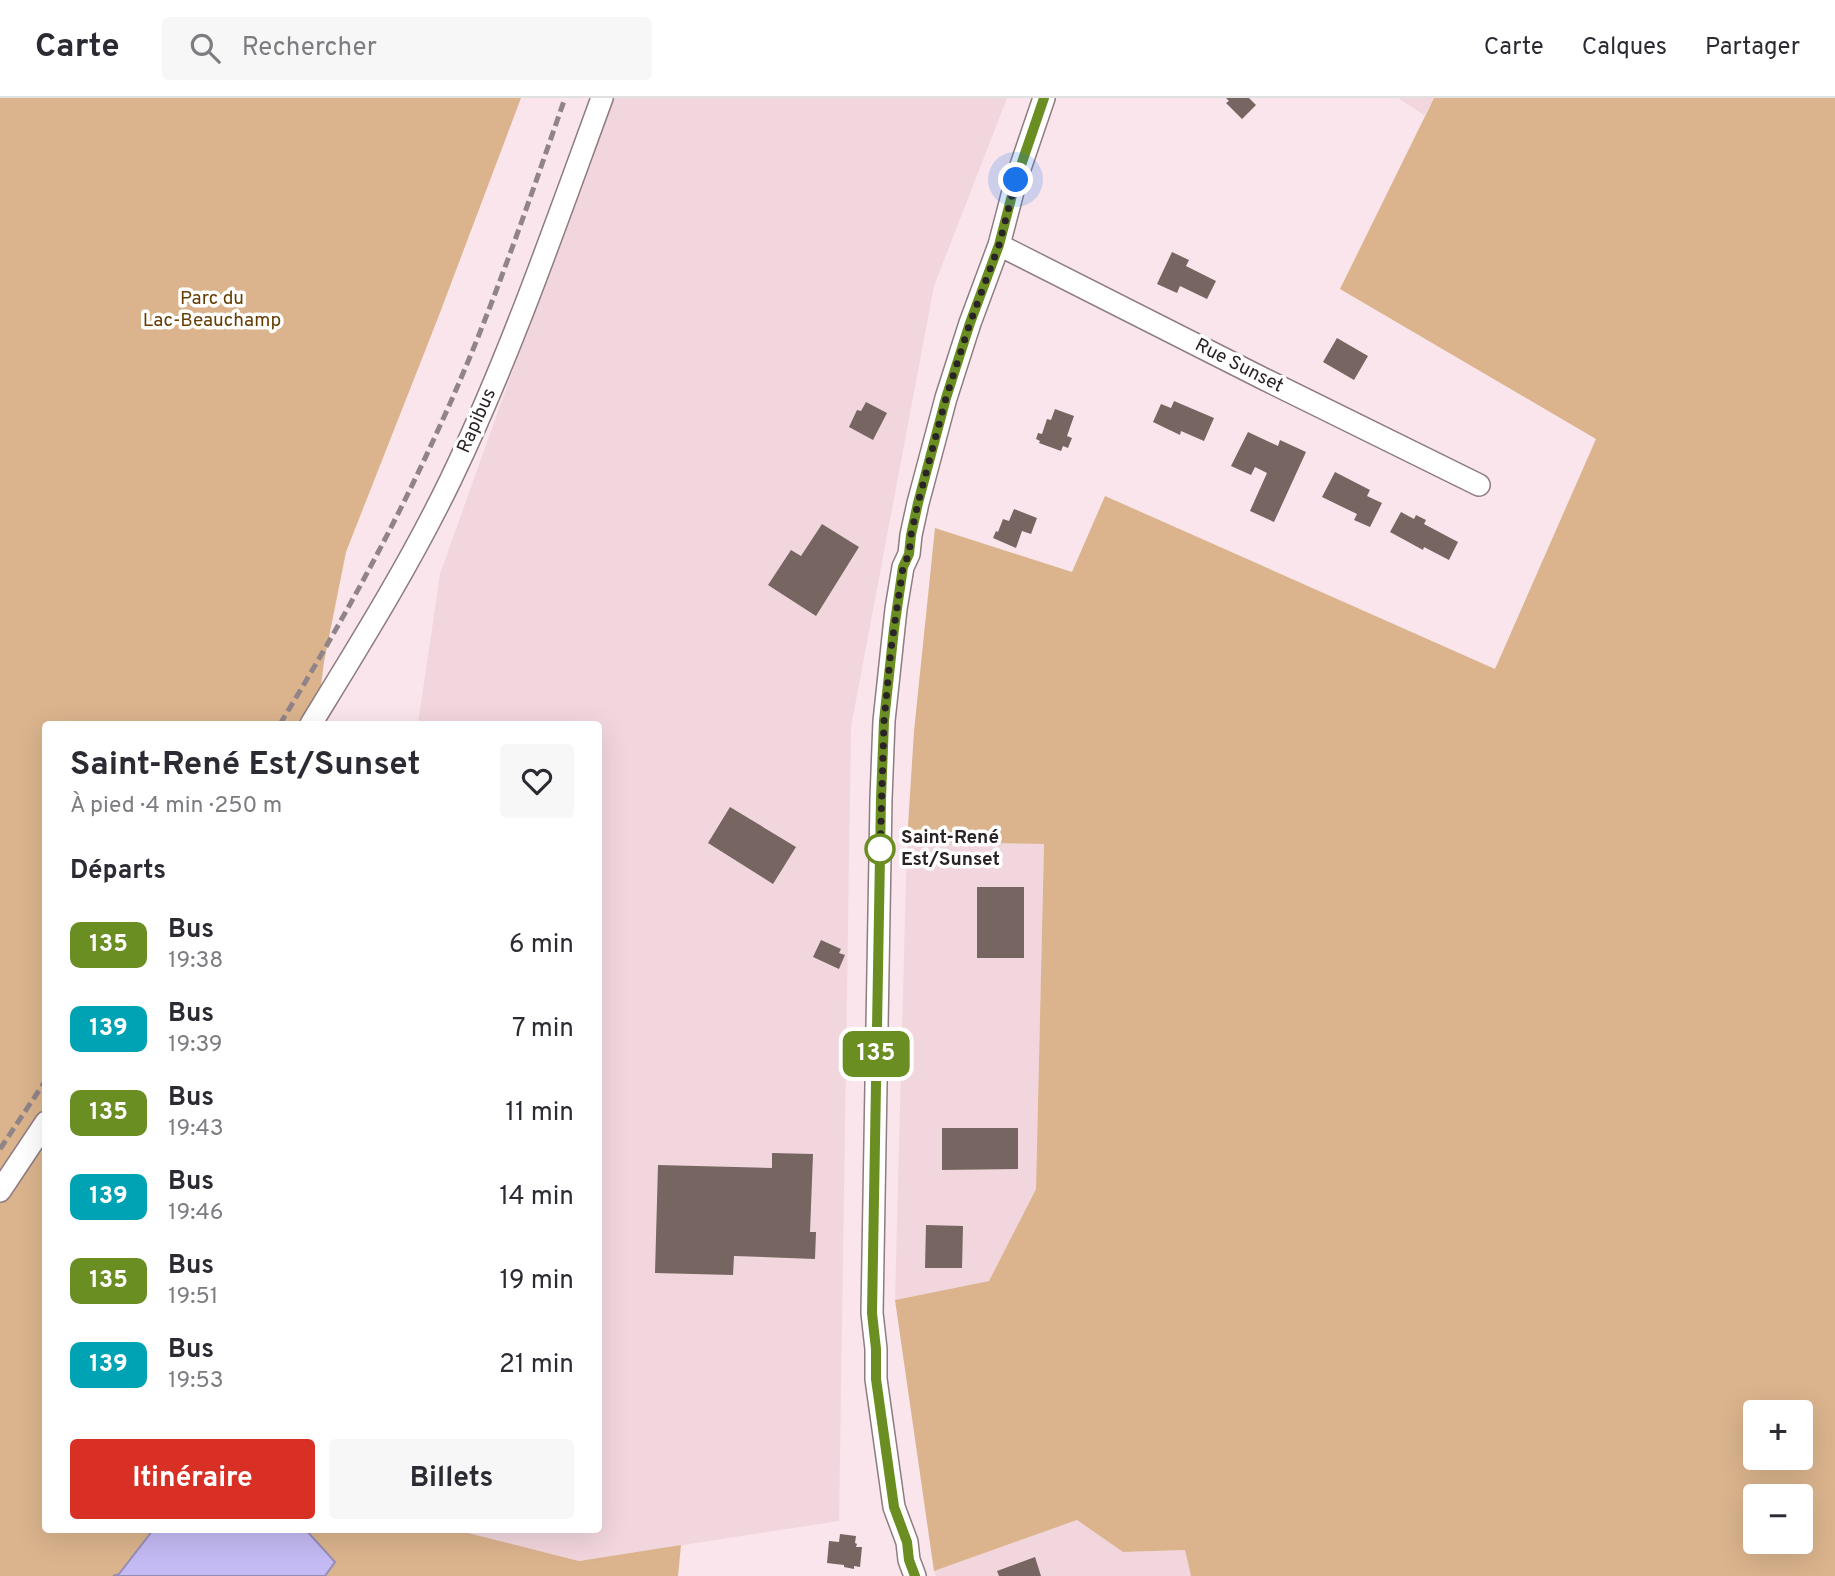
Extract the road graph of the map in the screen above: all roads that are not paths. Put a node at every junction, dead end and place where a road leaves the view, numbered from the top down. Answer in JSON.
{"nodes":[{"id":1,"x":602,"y":98,"type":"edge"},
{"id":2,"x":1044,"y":98,"type":"edge"},
{"id":3,"x":999,"y":245,"type":"junction"},
{"id":4,"x":1479,"y":485,"type":"dead end"},
{"id":5,"x":313,"y":721,"type":"edge"},
{"id":6,"x":42,"y":1128,"type":"edge"},
{"id":7,"x":0,"y":1191,"type":"edge"},
{"id":8,"x":915,"y":1576,"type":"edge"}],
"edges":[{"from":1,"to":5,"type":"street","name":"Rapibus"},
{"from":2,"to":3,"type":"street"},
{"from":3,"to":4,"type":"street","name":"Rue Sunset"},
{"from":3,"to":8,"type":"street"},
{"from":6,"to":7,"type":"street"}]}
